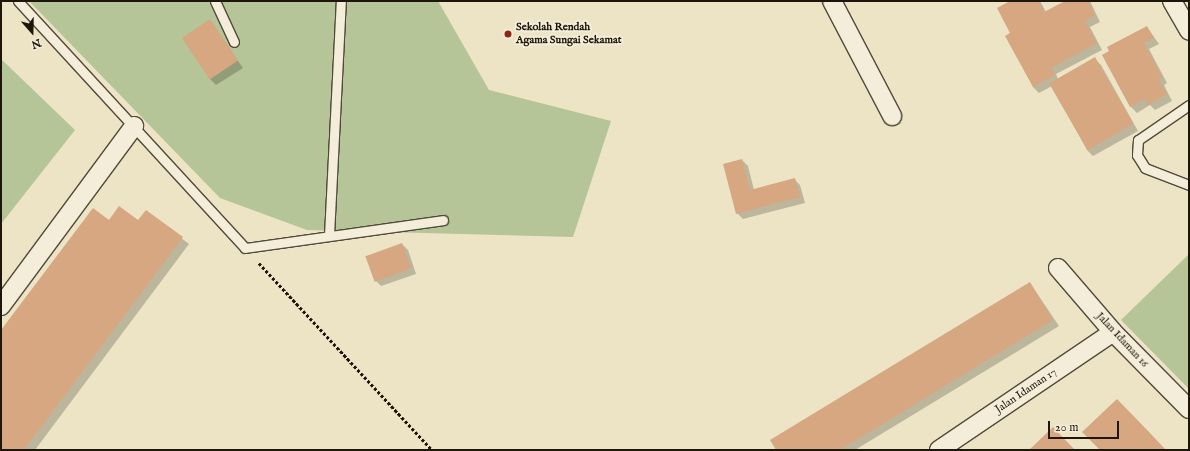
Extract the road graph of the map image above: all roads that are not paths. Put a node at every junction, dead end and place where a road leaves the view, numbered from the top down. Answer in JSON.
{"nodes":[{"id":1,"x":18,"y":1,"type":"edge"},
{"id":2,"x":215,"y":1,"type":"edge"},
{"id":3,"x":341,"y":1,"type":"edge"},
{"id":4,"x":832,"y":1,"type":"edge"},
{"id":5,"x":1172,"y":1,"type":"edge"},
{"id":6,"x":1189,"y":30,"type":"edge"},
{"id":7,"x":234,"y":42,"type":"dead end"},
{"id":8,"x":1189,"y":105,"type":"edge"},
{"id":9,"x":892,"y":116,"type":"dead end"},
{"id":10,"x":134,"y":126,"type":"junction"},
{"id":11,"x":1189,"y":185,"type":"edge"},
{"id":12,"x":443,"y":220,"type":"dead end"},
{"id":13,"x":329,"y":235,"type":"junction"},
{"id":14,"x":1058,"y":268,"type":"dead end"},
{"id":15,"x":1,"y":306,"type":"edge"},
{"id":16,"x":1113,"y":332,"type":"junction"},
{"id":17,"x":1189,"y":409,"type":"edge"},
{"id":18,"x":962,"y":444,"type":"edge"},
{"id":19,"x":939,"y":450,"type":"edge"}],
"edges":[{"from":1,"to":10,"type":"lane"},
{"from":2,"to":7,"type":"lane"},
{"from":3,"to":13,"type":"lane"},
{"from":4,"to":9,"type":"street"},
{"from":5,"to":6,"type":"street"},
{"from":8,"to":11,"type":"lane"},
{"from":10,"to":13,"type":"lane"},
{"from":10,"to":15,"type":"street"},
{"from":12,"to":13,"type":"lane"},
{"from":14,"to":16,"type":"street","name":"Jalan Idaman 16"},
{"from":16,"to":17,"type":"street","name":"Jalan Idaman 16"},
{"from":16,"to":18,"type":"street","name":"Jalan Idaman 17"},
{"from":18,"to":19,"type":"street","name":"Jalan Idaman 17"}]}
